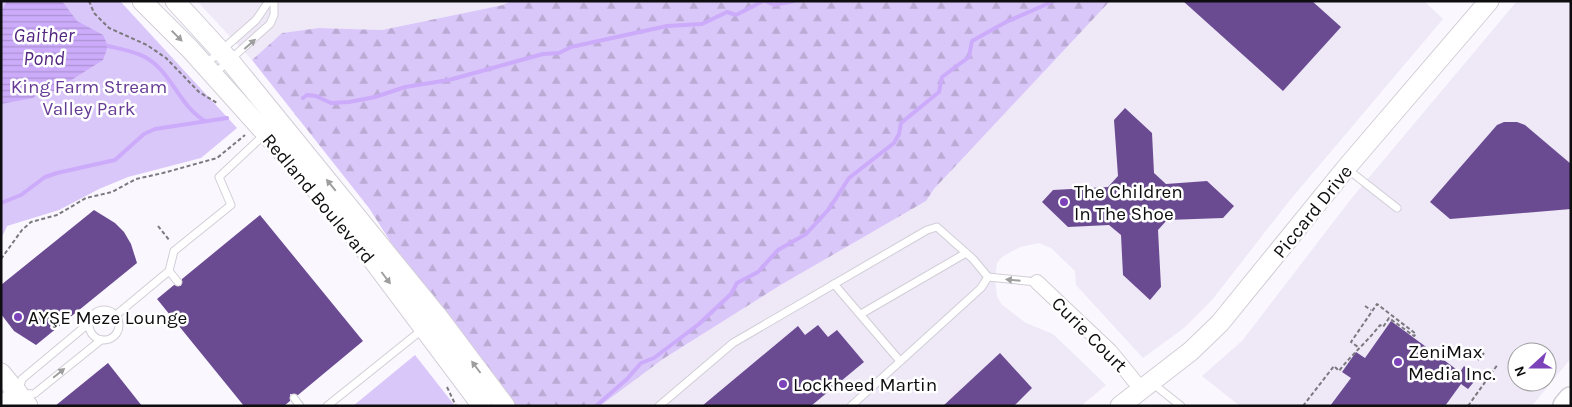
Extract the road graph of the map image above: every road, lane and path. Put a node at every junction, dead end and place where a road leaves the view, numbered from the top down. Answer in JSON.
{"nodes":[{"id":1,"x":89,"y":1,"type":"edge"},
{"id":2,"x":142,"y":1,"type":"edge"},
{"id":3,"x":175,"y":1,"type":"edge"},
{"id":4,"x":269,"y":1,"type":"edge"},
{"id":5,"x":274,"y":1,"type":"edge"},
{"id":6,"x":1490,"y":1,"type":"edge"},
{"id":7,"x":225,"y":56,"type":"junction"},
{"id":8,"x":209,"y":70,"type":"junction"},
{"id":9,"x":218,"y":104,"type":"dead end"},
{"id":10,"x":257,"y":136,"type":"junction"},
{"id":11,"x":1346,"y":168,"type":"junction"},
{"id":12,"x":1397,"y":208,"type":"dead end"},
{"id":13,"x":158,"y":226,"type":"dead end"},
{"id":14,"x":176,"y":249,"type":"junction"},
{"id":15,"x":966,"y":253,"type":"junction"},
{"id":16,"x":1,"y":259,"type":"edge"},
{"id":17,"x":169,"y":271,"type":"junction"},
{"id":18,"x":988,"y":277,"type":"junction"},
{"id":19,"x":178,"y":282,"type":"dead end"},
{"id":20,"x":1037,"y":282,"type":"joint"},
{"id":21,"x":834,"y":284,"type":"junction"},
{"id":22,"x":1366,"y":306,"type":"dead end"},
{"id":23,"x":1371,"y":310,"type":"junction"},
{"id":24,"x":861,"y":314,"type":"junction"},
{"id":25,"x":116,"y":315,"type":"junction"},
{"id":26,"x":431,"y":323,"type":"junction"},
{"id":27,"x":88,"y":324,"type":"junction"},
{"id":28,"x":100,"y":340,"type":"junction"},
{"id":29,"x":1358,"y":348,"type":"junction"},
{"id":30,"x":1484,"y":353,"type":"dead end"},
{"id":31,"x":1478,"y":360,"type":"dead end"},
{"id":32,"x":900,"y":361,"type":"junction"},
{"id":33,"x":1498,"y":364,"type":"dead end"},
{"id":34,"x":1,"y":372,"type":"edge"},
{"id":35,"x":1477,"y":374,"type":"dead end"},
{"id":36,"x":445,"y":381,"type":"dead end"},
{"id":37,"x":1486,"y":381,"type":"junction"},
{"id":38,"x":1146,"y":385,"type":"junction"},
{"id":39,"x":294,"y":398,"type":"dead end"},
{"id":40,"x":23,"y":400,"type":"edge"},
{"id":41,"x":1571,"y":400,"type":"edge"},
{"id":42,"x":2,"y":406,"type":"edge"},
{"id":43,"x":300,"y":406,"type":"edge"},
{"id":44,"x":327,"y":406,"type":"edge"},
{"id":45,"x":456,"y":406,"type":"edge"},
{"id":46,"x":482,"y":406,"type":"edge"},
{"id":47,"x":505,"y":406,"type":"edge"},
{"id":48,"x":659,"y":406,"type":"edge"},
{"id":49,"x":851,"y":406,"type":"edge"},
{"id":50,"x":1120,"y":406,"type":"edge"},
{"id":51,"x":1181,"y":406,"type":"edge"},
{"id":52,"x":1303,"y":406,"type":"edge"},
{"id":53,"x":1468,"y":406,"type":"edge"},
{"id":54,"x":1566,"y":406,"type":"edge"}],
"edges":[{"from":1,"to":9,"type":"path"},
{"from":2,"to":8,"type":"main road","name":"Redland Boulevard","one_way":true},
{"from":3,"to":7,"type":"main road","name":"Redland Boulevard"},
{"from":4,"to":7,"type":"lane"},
{"from":7,"to":5,"type":"lane","one_way":true},
{"from":6,"to":11,"type":"main road","name":"Piccard Drive"},
{"from":7,"to":8,"type":"lane"},
{"from":7,"to":8,"type":"lane"},
{"from":26,"to":7,"type":"main road","name":"Redland Boulevard","one_way":true},
{"from":8,"to":10,"type":"main road","name":"Redland Boulevard"},
{"from":10,"to":14,"type":"lane"},
{"from":10,"to":16,"type":"path"},
{"from":10,"to":26,"type":"main road","name":"Redland Boulevard","one_way":true},
{"from":11,"to":12,"type":"lane"},
{"from":11,"to":38,"type":"main road","name":"Piccard Drive"},
{"from":13,"to":14,"type":"path"},
{"from":14,"to":17,"type":"lane"},
{"from":15,"to":18,"type":"lane"},
{"from":15,"to":21,"type":"lane"},
{"from":15,"to":24,"type":"lane"},
{"from":17,"to":19,"type":"lane"},
{"from":17,"to":25,"type":"lane"},
{"from":20,"to":18,"type":"lane","one_way":true},
{"from":18,"to":32,"type":"lane"},
{"from":20,"to":38,"type":"street","name":"Curie Court"},
{"from":21,"to":24,"type":"lane"},
{"from":21,"to":48,"type":"lane"},
{"from":22,"to":23,"type":"path"},
{"from":23,"to":29,"type":"path"},
{"from":23,"to":29,"type":"path"},
{"from":24,"to":32,"type":"lane"},
{"from":25,"to":27,"type":"lane"},
{"from":25,"to":28,"type":"lane"},
{"from":26,"to":44,"type":"lane"},
{"from":26,"to":46,"type":"main road","name":"Redland Boulevard"},
{"from":47,"to":26,"type":"main road","name":"Redland Boulevard","one_way":true},
{"from":27,"to":28,"type":"lane"},
{"from":27,"to":40,"type":"lane"},
{"from":40,"to":28,"type":"lane","one_way":true},
{"from":29,"to":52,"type":"path"},
{"from":30,"to":31,"type":"path"},
{"from":32,"to":49,"type":"lane"},
{"from":33,"to":37,"type":"path"},
{"from":34,"to":40,"type":"main road"},
{"from":35,"to":37,"type":"path"},
{"from":36,"to":45,"type":"path"},
{"from":37,"to":53,"type":"path"},
{"from":38,"to":50,"type":"main road","name":"Piccard Drive"},
{"from":38,"to":51,"type":"lane"},
{"from":39,"to":43,"type":"lane"},
{"from":40,"to":42,"type":"main road"},
{"from":41,"to":54,"type":"highway"}]}
